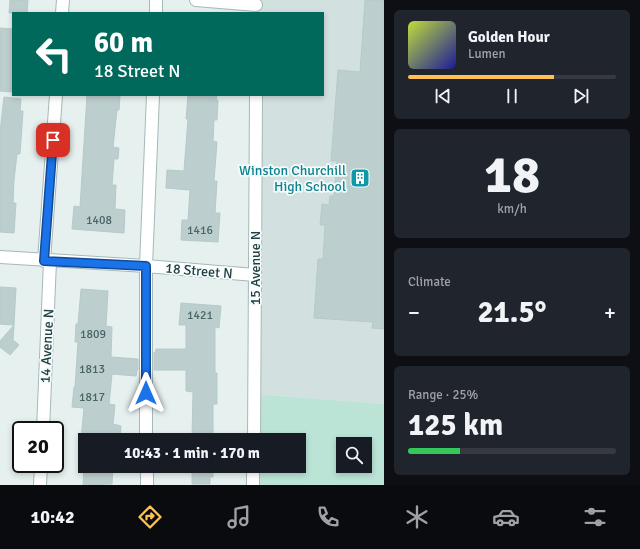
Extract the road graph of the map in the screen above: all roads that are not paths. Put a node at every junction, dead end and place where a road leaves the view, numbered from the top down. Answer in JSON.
{"nodes":[{"id":1,"x":63,"y":0,"type":"edge"},
{"id":2,"x":156,"y":0,"type":"edge"},
{"id":3,"x":196,"y":0,"type":"edge"},
{"id":4,"x":256,"y":6,"type":"edge"},
{"id":5,"x":62,"y":12,"type":"edge"},
{"id":6,"x":156,"y":12,"type":"edge"},
{"id":7,"x":56,"y":96,"type":"edge"},
{"id":8,"x":153,"y":96,"type":"edge"},
{"id":9,"x":256,"y":96,"type":"edge"},
{"id":10,"x":0,"y":257,"type":"edge"},
{"id":11,"x":47,"y":261,"type":"junction"},
{"id":12,"x":146,"y":266,"type":"junction"},
{"id":13,"x":254,"y":275,"type":"junction"},
{"id":14,"x":43,"y":421,"type":"edge"},
{"id":15,"x":146,"y":433,"type":"edge"},
{"id":16,"x":254,"y":433,"type":"edge"},
{"id":17,"x":41,"y":473,"type":"edge"},
{"id":18,"x":147,"y":473,"type":"edge"},
{"id":19,"x":253,"y":473,"type":"edge"},
{"id":20,"x":40,"y":485,"type":"edge"},
{"id":21,"x":147,"y":485,"type":"edge"},
{"id":22,"x":253,"y":485,"type":"edge"}],
"edges":[{"from":1,"to":5,"type":"street"},
{"from":2,"to":6,"type":"street"},
{"from":3,"to":4,"type":"street"},
{"from":7,"to":11,"type":"street","name":"14 Avenue N"},
{"from":8,"to":12,"type":"street"},
{"from":9,"to":13,"type":"street","name":"15 Avenue N"},
{"from":10,"to":11,"type":"street","name":"18 Street N"},
{"from":11,"to":12,"type":"street","name":"18 Street N"},
{"from":11,"to":14,"type":"street","name":"14 Avenue N"},
{"from":12,"to":13,"type":"street","name":"18 Street N"},
{"from":12,"to":15,"type":"street"},
{"from":13,"to":16,"type":"street","name":"15 Avenue N"},
{"from":17,"to":20,"type":"street"},
{"from":18,"to":21,"type":"street"},
{"from":19,"to":22,"type":"street"}]}
